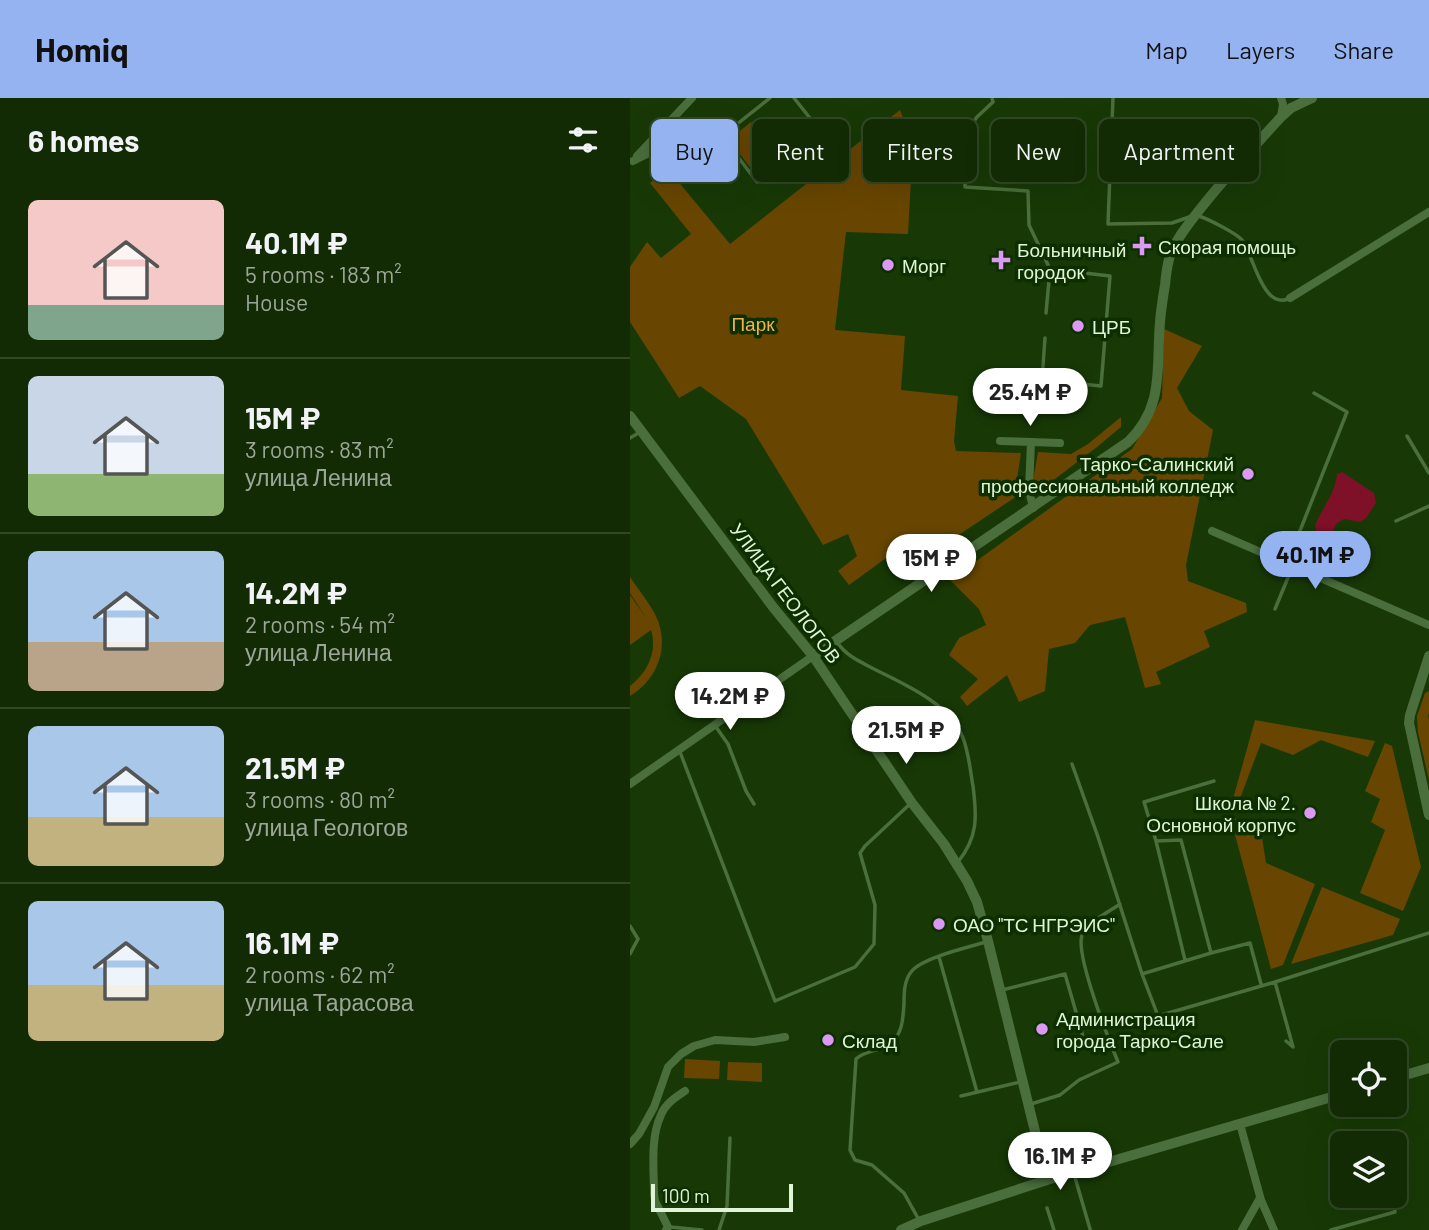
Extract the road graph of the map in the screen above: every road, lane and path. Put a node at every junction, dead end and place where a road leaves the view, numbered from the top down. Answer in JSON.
{"nodes":[{"id":1,"x":692,"y":98,"type":"edge"},
{"id":2,"x":770,"y":98,"type":"edge"},
{"id":3,"x":794,"y":98,"type":"edge"},
{"id":4,"x":992,"y":98,"type":"edge"},
{"id":5,"x":1113,"y":98,"type":"edge"},
{"id":6,"x":1281,"y":98,"type":"edge"},
{"id":7,"x":1312,"y":98,"type":"edge"},
{"id":8,"x":1282,"y":117,"type":"junction"},
{"id":9,"x":738,"y":123,"type":"edge"},
{"id":10,"x":651,"y":153,"type":"edge"},
{"id":11,"x":738,"y":156,"type":"edge"},
{"id":12,"x":631,"y":162,"type":"edge"},
{"id":13,"x":1429,"y":212,"type":"edge"},
{"id":14,"x":1195,"y":215,"type":"junction"},
{"id":15,"x":1049,"y":269,"type":"junction"},
{"id":16,"x":1290,"y":298,"type":"joint"},
{"id":17,"x":1046,"y":313,"type":"dead end"},
{"id":18,"x":1045,"y":338,"type":"dead end"},
{"id":19,"x":1314,"y":393,"type":"dead end"},
{"id":20,"x":630,"y":416,"type":"edge"},
{"id":21,"x":641,"y":431,"type":"junction"},
{"id":22,"x":1407,"y":436,"type":"dead end"},
{"id":23,"x":630,"y":439,"type":"edge"},
{"id":24,"x":1000,"y":441,"type":"dead end"},
{"id":25,"x":1031,"y":442,"type":"junction"},
{"id":26,"x":1060,"y":443,"type":"dead end"},
{"id":27,"x":1429,"y":473,"type":"edge"},
{"id":28,"x":1429,"y":506,"type":"edge"},
{"id":29,"x":1033,"y":508,"type":"junction"},
{"id":30,"x":1396,"y":521,"type":"dead end"},
{"id":31,"x":1212,"y":531,"type":"dead end"},
{"id":32,"x":1290,"y":564,"type":"junction"},
{"id":33,"x":1275,"y":609,"type":"dead end"},
{"id":34,"x":1429,"y":625,"type":"edge"},
{"id":35,"x":837,"y":642,"type":"junction"},
{"id":36,"x":813,"y":656,"type":"junction"},
{"id":37,"x":1429,"y":656,"type":"edge"},
{"id":38,"x":1425,"y":678,"type":"edge"},
{"id":39,"x":715,"y":725,"type":"junction"},
{"id":40,"x":679,"y":750,"type":"junction"},
{"id":41,"x":1072,"y":764,"type":"dead end"},
{"id":42,"x":1214,"y":781,"type":"dead end"},
{"id":43,"x":630,"y":784,"type":"edge"},
{"id":44,"x":912,"y":803,"type":"junction"},
{"id":45,"x":754,"y":804,"type":"dead end"},
{"id":46,"x":1429,"y":815,"type":"edge"},
{"id":47,"x":1156,"y":841,"type":"junction"},
{"id":48,"x":957,"y":864,"type":"junction"},
{"id":49,"x":1119,"y":904,"type":"junction"},
{"id":50,"x":630,"y":926,"type":"edge"},
{"id":51,"x":1429,"y":933,"type":"edge"},
{"id":52,"x":988,"y":941,"type":"junction"},
{"id":53,"x":1210,"y":953,"type":"junction"},
{"id":54,"x":630,"y":954,"type":"edge"},
{"id":55,"x":939,"y":957,"type":"junction"},
{"id":56,"x":1185,"y":960,"type":"junction"},
{"id":57,"x":1142,"y":974,"type":"junction"},
{"id":58,"x":1275,"y":982,"type":"junction"},
{"id":59,"x":1261,"y":985,"type":"junction"},
{"id":60,"x":1000,"y":990,"type":"junction"},
{"id":61,"x":785,"y":1037,"type":"dead end"},
{"id":62,"x":1286,"y":1041,"type":"dead end"},
{"id":63,"x":1086,"y":1047,"type":"dead end"},
{"id":64,"x":1429,"y":1068,"type":"edge"},
{"id":65,"x":1407,"y":1074,"type":"edge"},
{"id":66,"x":1023,"y":1082,"type":"junction"},
{"id":67,"x":685,"y":1091,"type":"dead end"},
{"id":68,"x":977,"y":1092,"type":"junction"},
{"id":69,"x":961,"y":1096,"type":"dead end"},
{"id":70,"x":1330,"y":1098,"type":"edge"},
{"id":71,"x":1029,"y":1105,"type":"junction"},
{"id":72,"x":1240,"y":1124,"type":"junction"},
{"id":73,"x":730,"y":1138,"type":"dead end"},
{"id":74,"x":630,"y":1144,"type":"edge"},
{"id":75,"x":1074,"y":1172,"type":"junction"},
{"id":76,"x":1047,"y":1180,"type":"junction"},
{"id":77,"x":1260,"y":1198,"type":"junction"},
{"id":78,"x":1047,"y":1208,"type":"dead end"},
{"id":79,"x":1394,"y":1208,"type":"edge"},
{"id":80,"x":921,"y":1222,"type":"junction"},
{"id":81,"x":667,"y":1229,"type":"edge"},
{"id":82,"x":1090,"y":1229,"type":"edge"},
{"id":83,"x":702,"y":1230,"type":"edge"},
{"id":84,"x":719,"y":1230,"type":"edge"},
{"id":85,"x":901,"y":1230,"type":"edge"},
{"id":86,"x":1054,"y":1230,"type":"edge"},
{"id":87,"x":1242,"y":1230,"type":"edge"},
{"id":88,"x":1274,"y":1230,"type":"edge"},
{"id":89,"x":1331,"y":1230,"type":"edge"}],
"edges":[{"from":1,"to":12,"type":"street"},
{"from":2,"to":9,"type":"lane"},
{"from":3,"to":11,"type":"lane"},
{"from":4,"to":15,"type":"lane"},
{"from":5,"to":14,"type":"lane"},
{"from":6,"to":8,"type":"street"},
{"from":7,"to":8,"type":"street"},
{"from":8,"to":14,"type":"street"},
{"from":10,"to":12,"type":"street"},
{"from":13,"to":16,"type":"street"},
{"from":14,"to":16,"type":"lane"},
{"from":14,"to":29,"type":"street"},
{"from":15,"to":17,"type":"lane"},
{"from":15,"to":18,"type":"lane"},
{"from":19,"to":32,"type":"lane"},
{"from":20,"to":21,"type":"street","name":"УЛИЦА ГЕОЛОГОВ"},
{"from":21,"to":23,"type":"lane"},
{"from":21,"to":36,"type":"street","name":"УЛИЦА ГЕОЛОГОВ"},
{"from":22,"to":27,"type":"lane"},
{"from":24,"to":25,"type":"street"},
{"from":25,"to":26,"type":"street"},
{"from":25,"to":29,"type":"street"},
{"from":28,"to":30,"type":"lane"},
{"from":29,"to":35,"type":"street"},
{"from":31,"to":32,"type":"street"},
{"from":32,"to":33,"type":"lane"},
{"from":32,"to":34,"type":"street"},
{"from":35,"to":36,"type":"street"},
{"from":35,"to":48,"type":"lane"},
{"from":36,"to":39,"type":"street"},
{"from":36,"to":44,"type":"street","name":"УЛИЦА ГЕОЛОГОВ"},
{"from":37,"to":38,"type":"street"},
{"from":38,"to":46,"type":"street"},
{"from":39,"to":40,"type":"street"},
{"from":39,"to":45,"type":"lane"},
{"from":40,"to":43,"type":"street"},
{"from":40,"to":44,"type":"lane"},
{"from":41,"to":49,"type":"lane"},
{"from":42,"to":47,"type":"lane"},
{"from":44,"to":48,"type":"street","name":"УЛИЦА ГЕОЛОГОВ"},
{"from":47,"to":53,"type":"lane"},
{"from":47,"to":56,"type":"lane"},
{"from":48,"to":52,"type":"street","name":"УЛИЦА ГЕОЛОГОВ"},
{"from":49,"to":57,"type":"lane"},
{"from":49,"to":71,"type":"lane"},
{"from":50,"to":54,"type":"lane"},
{"from":51,"to":58,"type":"lane"},
{"from":52,"to":55,"type":"lane"},
{"from":52,"to":60,"type":"street","name":"УЛИЦА ГЕОЛОГОВ"},
{"from":53,"to":56,"type":"lane"},
{"from":53,"to":59,"type":"lane"},
{"from":55,"to":68,"type":"lane"},
{"from":55,"to":80,"type":"lane"},
{"from":56,"to":57,"type":"lane"},
{"from":57,"to":59,"type":"lane"},
{"from":58,"to":59,"type":"lane"},
{"from":58,"to":62,"type":"lane"},
{"from":60,"to":63,"type":"lane"},
{"from":60,"to":66,"type":"street","name":"УЛИЦА ГЕОЛОГОВ"},
{"from":61,"to":74,"type":"street"},
{"from":64,"to":65,"type":"street"},
{"from":66,"to":68,"type":"lane"},
{"from":66,"to":71,"type":"street","name":"УЛИЦА ГЕОЛОГОВ"},
{"from":67,"to":81,"type":"street"},
{"from":68,"to":69,"type":"lane"},
{"from":70,"to":72,"type":"street"},
{"from":71,"to":76,"type":"street","name":"УЛИЦА ГЕОЛОГОВ"},
{"from":72,"to":75,"type":"street"},
{"from":72,"to":77,"type":"street"},
{"from":73,"to":84,"type":"lane"},
{"from":75,"to":76,"type":"street"},
{"from":75,"to":82,"type":"lane"},
{"from":76,"to":80,"type":"street"},
{"from":77,"to":87,"type":"street"},
{"from":77,"to":88,"type":"street"},
{"from":78,"to":86,"type":"lane"},
{"from":79,"to":89,"type":"lane"},
{"from":80,"to":85,"type":"street"},
{"from":81,"to":83,"type":"lane"}]}
